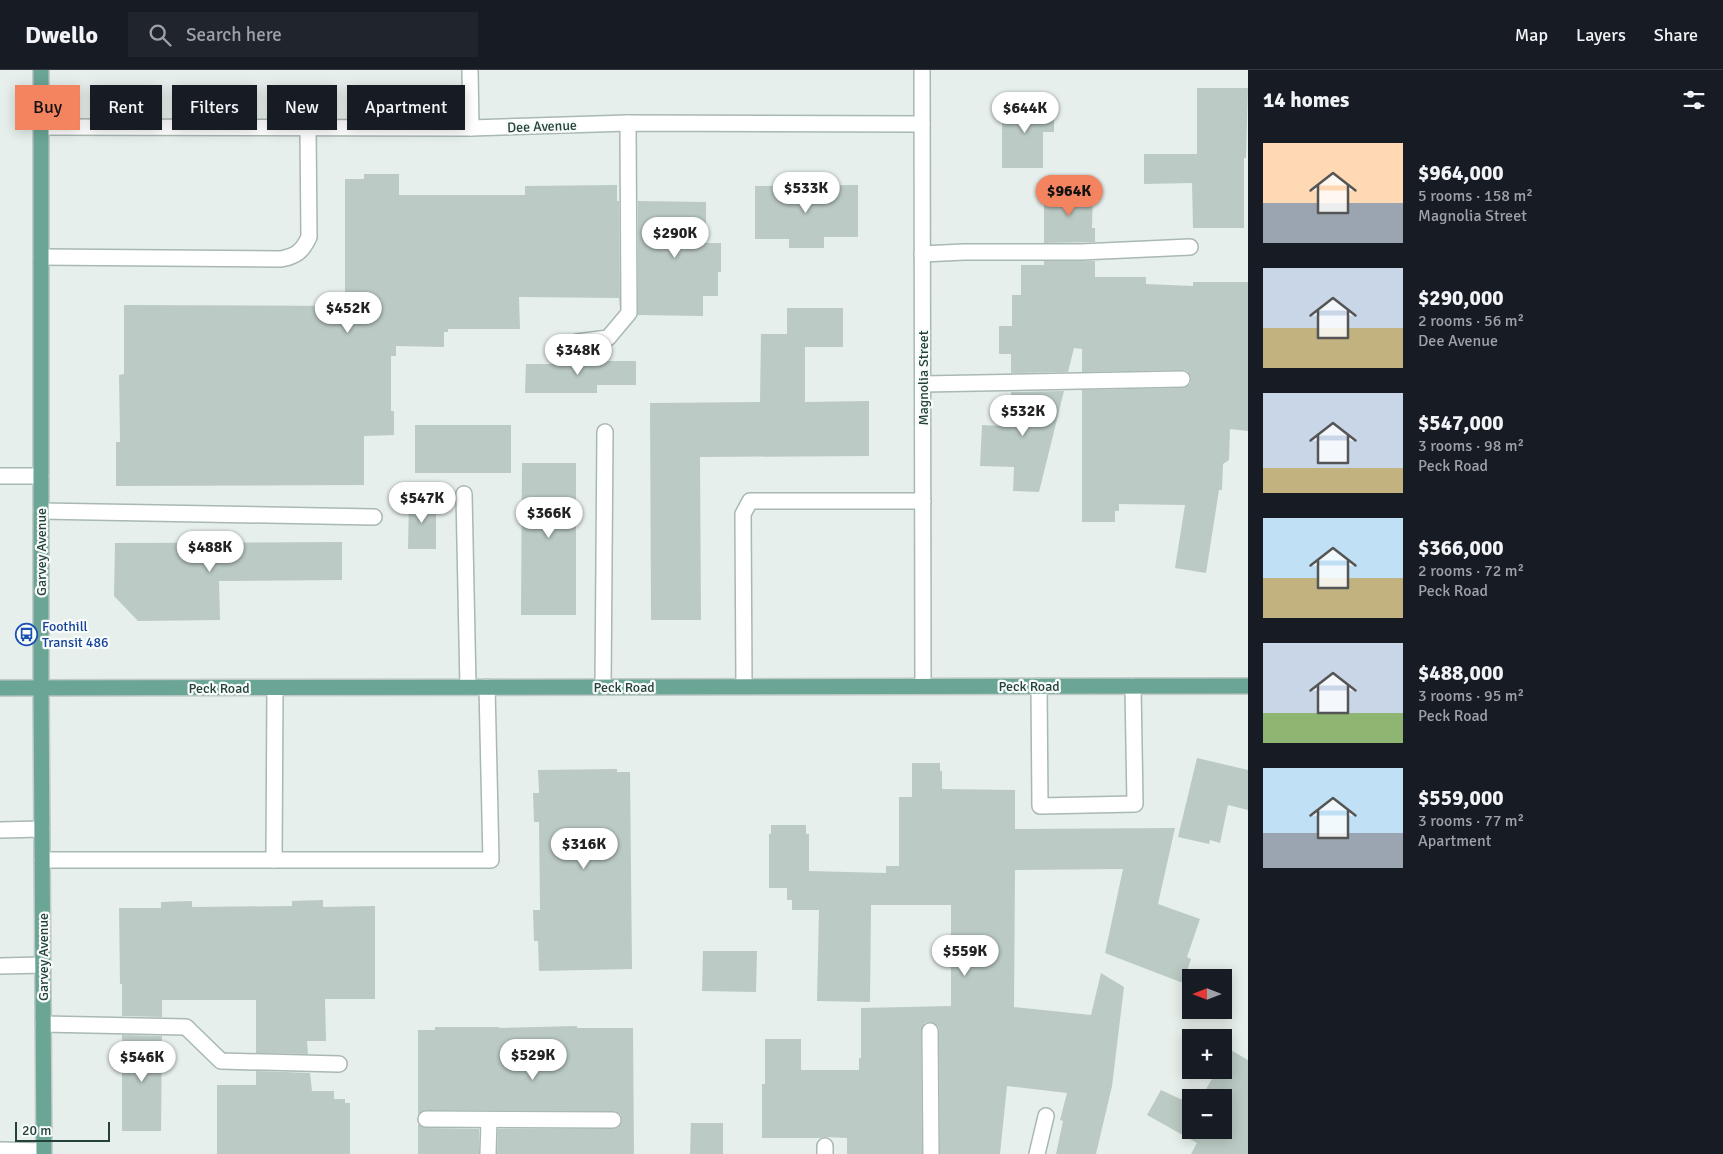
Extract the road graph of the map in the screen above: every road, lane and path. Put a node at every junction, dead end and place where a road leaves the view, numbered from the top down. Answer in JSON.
{"nodes":[{"id":1,"x":41,"y":70,"type":"edge"},
{"id":2,"x":470,"y":70,"type":"edge"},
{"id":3,"x":922,"y":70,"type":"edge"},
{"id":4,"x":41,"y":85,"type":"edge"},
{"id":5,"x":628,"y":123,"type":"junction"},
{"id":6,"x":922,"y":124,"type":"junction"},
{"id":7,"x":80,"y":127,"type":"edge"},
{"id":8,"x":267,"y":128,"type":"edge"},
{"id":9,"x":337,"y":128,"type":"edge"},
{"id":10,"x":471,"y":128,"type":"junction"},
{"id":11,"x":42,"y":130,"type":"edge"},
{"id":12,"x":308,"y":130,"type":"edge"},
{"id":13,"x":1190,"y":247,"type":"dead end"},
{"id":14,"x":922,"y":254,"type":"junction"},
{"id":15,"x":41,"y":257,"type":"junction"},
{"id":16,"x":577,"y":342,"type":"dead end"},
{"id":17,"x":1182,"y":378,"type":"dead end"},
{"id":18,"x":923,"y":384,"type":"junction"},
{"id":19,"x":605,"y":432,"type":"dead end"},
{"id":20,"x":0,"y":476,"type":"edge"},
{"id":21,"x":41,"y":476,"type":"junction"},
{"id":22,"x":464,"y":494,"type":"dead end"},
{"id":23,"x":923,"y":501,"type":"junction"},
{"id":24,"x":41,"y":511,"type":"junction"},
{"id":25,"x":374,"y":516,"type":"dead end"},
{"id":26,"x":744,"y":686,"type":"junction"},
{"id":27,"x":923,"y":686,"type":"junction"},
{"id":28,"x":1039,"y":686,"type":"junction"},
{"id":29,"x":1133,"y":686,"type":"junction"},
{"id":30,"x":1248,"y":686,"type":"edge"},
{"id":31,"x":468,"y":687,"type":"junction"},
{"id":32,"x":487,"y":687,"type":"junction"},
{"id":33,"x":603,"y":687,"type":"junction"},
{"id":34,"x":0,"y":688,"type":"edge"},
{"id":35,"x":41,"y":688,"type":"junction"},
{"id":36,"x":275,"y":688,"type":"junction"},
{"id":37,"x":42,"y":829,"type":"junction"},
{"id":38,"x":0,"y":830,"type":"edge"},
{"id":39,"x":42,"y":860,"type":"junction"},
{"id":40,"x":274,"y":860,"type":"junction"},
{"id":41,"x":43,"y":965,"type":"junction"},
{"id":42,"x":0,"y":966,"type":"edge"},
{"id":43,"x":43,"y":1024,"type":"junction"},
{"id":44,"x":930,"y":1031,"type":"dead end"},
{"id":45,"x":339,"y":1064,"type":"dead end"},
{"id":46,"x":1046,"y":1116,"type":"dead end"},
{"id":47,"x":426,"y":1119,"type":"dead end"},
{"id":48,"x":489,"y":1120,"type":"junction"},
{"id":49,"x":613,"y":1120,"type":"dead end"},
{"id":50,"x":0,"y":1150,"type":"edge"},
{"id":51,"x":44,"y":1153,"type":"edge"},
{"id":52,"x":488,"y":1154,"type":"edge"},
{"id":53,"x":931,"y":1154,"type":"edge"},
{"id":54,"x":1037,"y":1154,"type":"edge"}],
"edges":[{"from":1,"to":4,"type":"main road","name":"Garvey Avenue"},
{"from":2,"to":10,"type":"street"},
{"from":3,"to":6,"type":"street","name":"Magnolia Street"},
{"from":5,"to":6,"type":"street","name":"Dee Avenue"},
{"from":5,"to":10,"type":"street","name":"Dee Avenue"},
{"from":5,"to":16,"type":"street"},
{"from":6,"to":14,"type":"street","name":"Magnolia Street"},
{"from":7,"to":8,"type":"street","name":"Dee Avenue"},
{"from":9,"to":10,"type":"street","name":"Dee Avenue"},
{"from":11,"to":15,"type":"main road","name":"Garvey Avenue"},
{"from":12,"to":15,"type":"street"},
{"from":13,"to":14,"type":"street"},
{"from":14,"to":18,"type":"street","name":"Magnolia Street"},
{"from":15,"to":21,"type":"main road","name":"Garvey Avenue"},
{"from":17,"to":18,"type":"street"},
{"from":18,"to":23,"type":"street","name":"Magnolia Street"},
{"from":19,"to":33,"type":"street"},
{"from":20,"to":21,"type":"street"},
{"from":21,"to":24,"type":"main road","name":"Garvey Avenue"},
{"from":22,"to":31,"type":"street"},
{"from":23,"to":26,"type":"street"},
{"from":23,"to":27,"type":"street","name":"Magnolia Street"},
{"from":24,"to":25,"type":"street"},
{"from":24,"to":35,"type":"main road","name":"Garvey Avenue"},
{"from":26,"to":27,"type":"main road","name":"Peck Road"},
{"from":26,"to":33,"type":"main road","name":"Peck Road"},
{"from":27,"to":28,"type":"main road","name":"Peck Road"},
{"from":28,"to":29,"type":"main road","name":"Peck Road"},
{"from":28,"to":29,"type":"street"},
{"from":29,"to":30,"type":"main road","name":"Peck Road"},
{"from":31,"to":32,"type":"main road","name":"Peck Road"},
{"from":31,"to":36,"type":"main road","name":"Peck Road"},
{"from":32,"to":33,"type":"main road","name":"Peck Road"},
{"from":32,"to":40,"type":"street"},
{"from":34,"to":35,"type":"main road","name":"Peck Road"},
{"from":35,"to":36,"type":"main road","name":"Peck Road"},
{"from":35,"to":37,"type":"main road","name":"Garvey Avenue"},
{"from":36,"to":40,"type":"street"},
{"from":37,"to":38,"type":"street"},
{"from":37,"to":39,"type":"main road","name":"Garvey Avenue"},
{"from":39,"to":40,"type":"street"},
{"from":39,"to":41,"type":"main road","name":"Garvey Avenue"},
{"from":41,"to":42,"type":"street"},
{"from":41,"to":43,"type":"main road","name":"Garvey Avenue"},
{"from":43,"to":45,"type":"street"},
{"from":43,"to":51,"type":"main road","name":"Garvey Avenue"},
{"from":44,"to":53,"type":"street"},
{"from":46,"to":54,"type":"street"},
{"from":47,"to":48,"type":"street"},
{"from":48,"to":49,"type":"street"},
{"from":48,"to":52,"type":"street"},
{"from":50,"to":51,"type":"street"}]}
